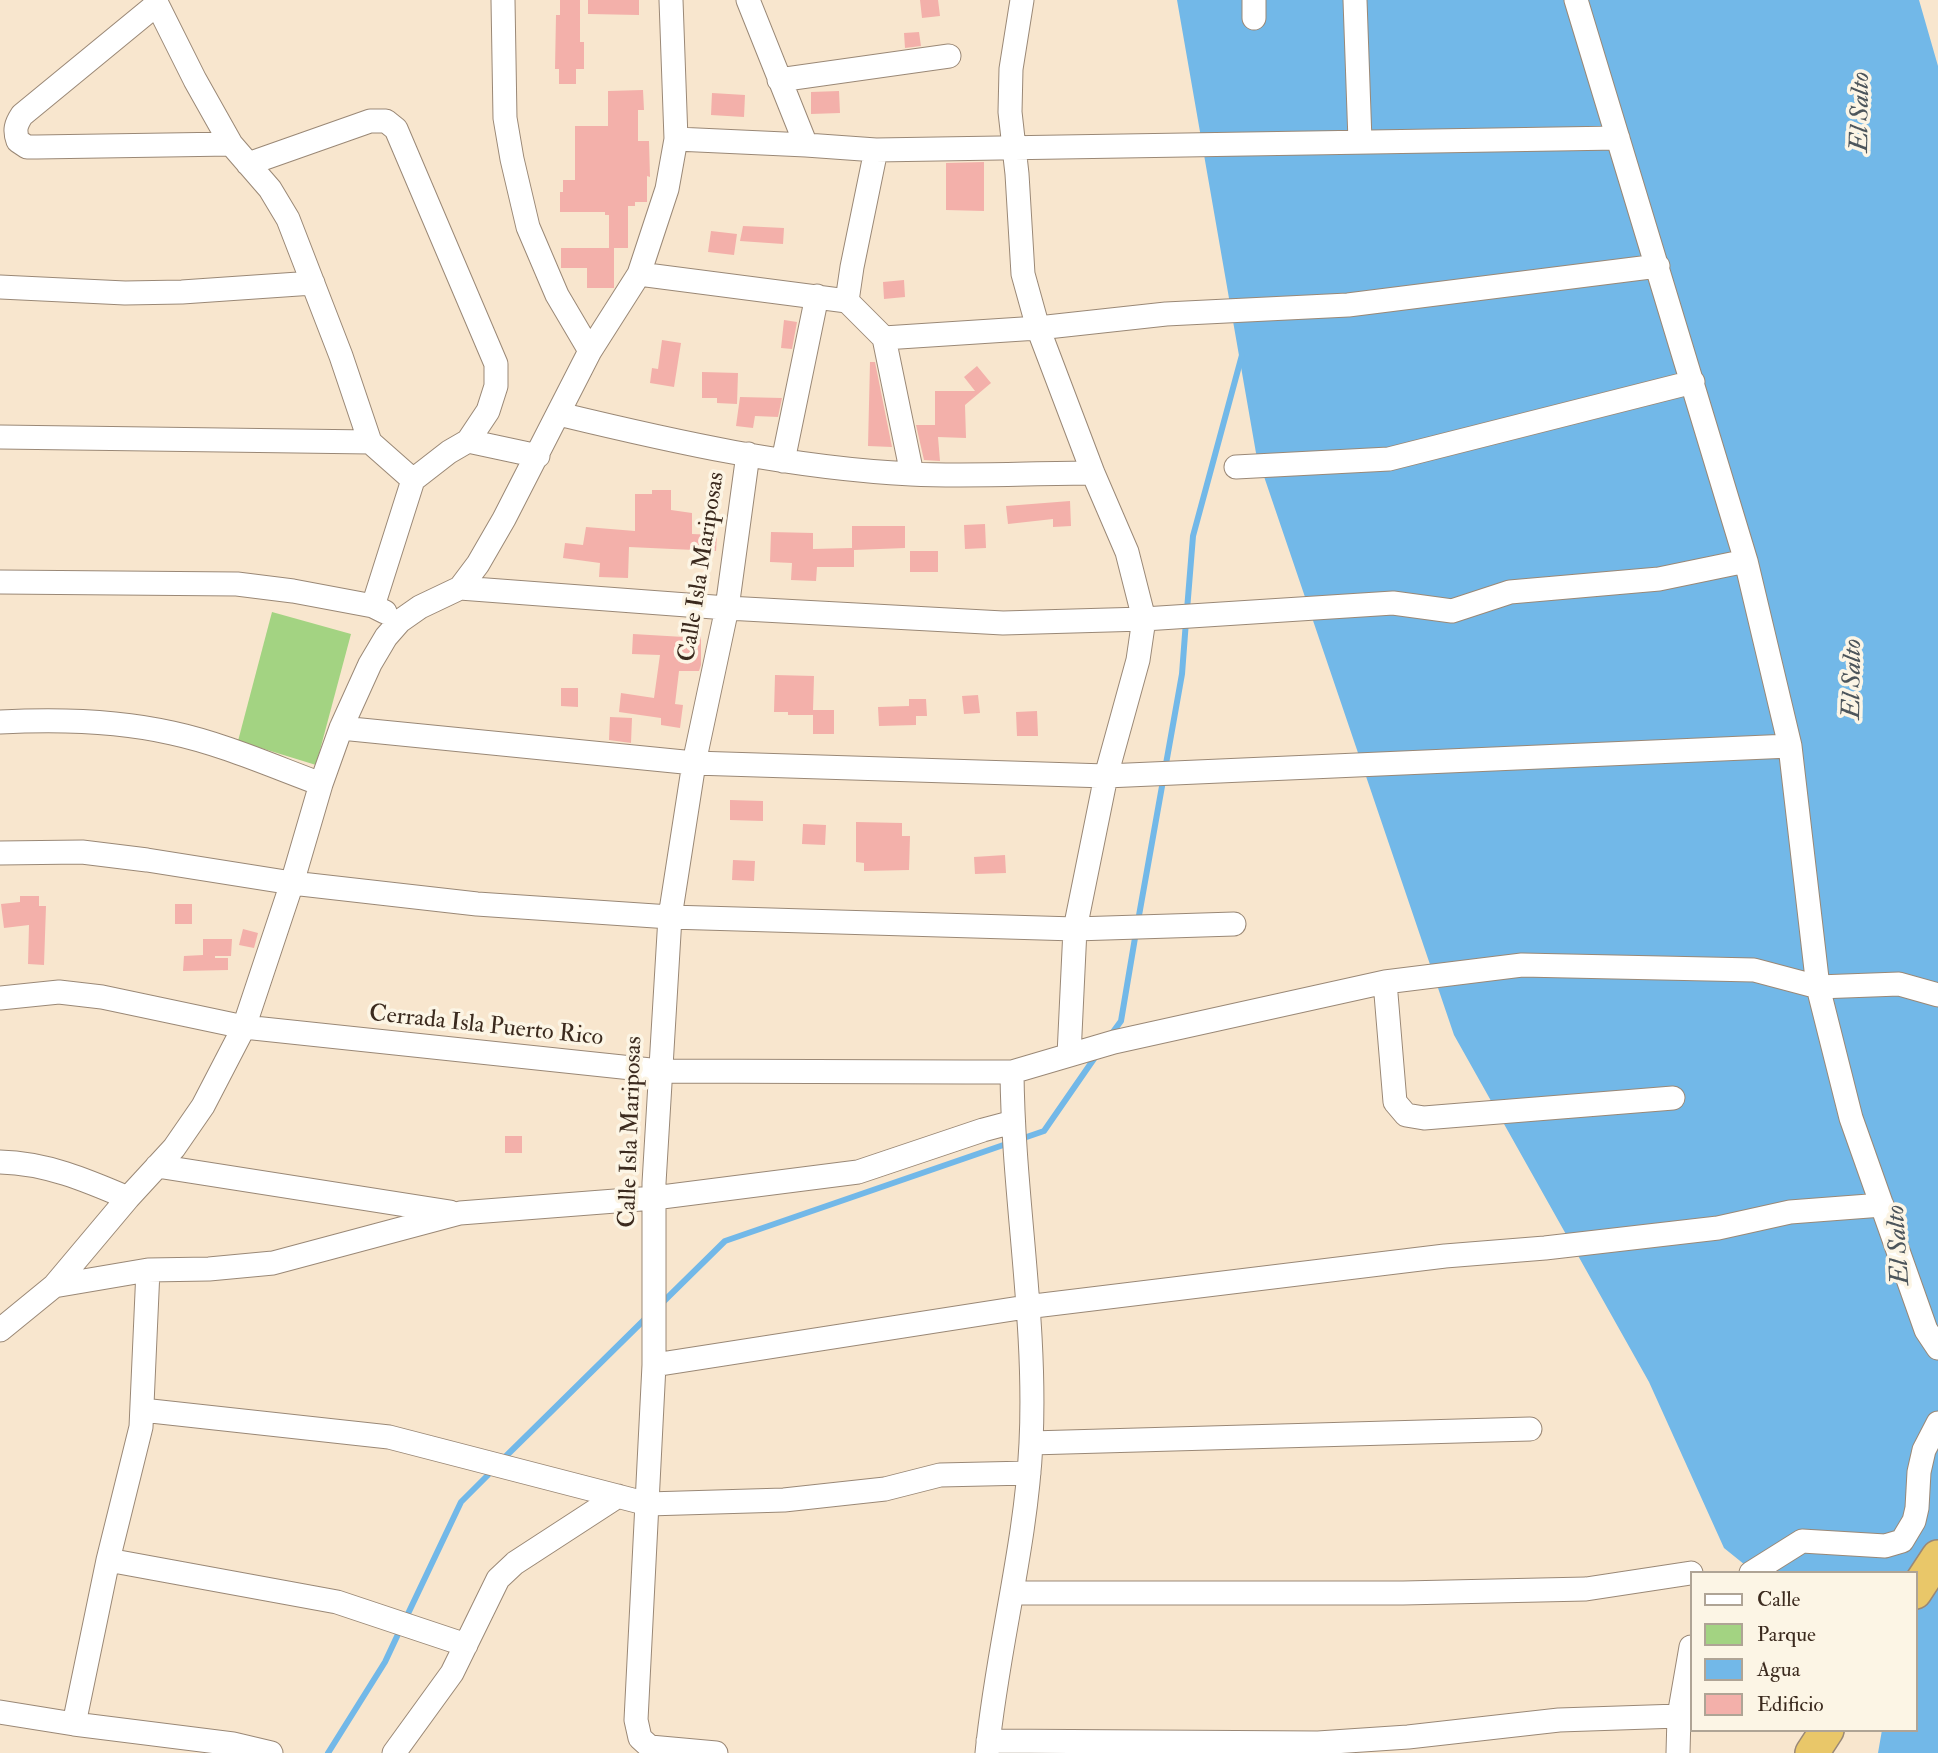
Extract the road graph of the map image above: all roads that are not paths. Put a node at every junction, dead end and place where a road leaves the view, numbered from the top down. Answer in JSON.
{"nodes":[{"id":1,"x":503,"y":0,"type":"edge"},
{"id":2,"x":671,"y":0,"type":"edge"},
{"id":3,"x":748,"y":0,"type":"edge"},
{"id":4,"x":1022,"y":0,"type":"edge"},
{"id":5,"x":1355,"y":0,"type":"edge"},
{"id":6,"x":1576,"y":0,"type":"edge"},
{"id":7,"x":156,"y":2,"type":"edge"},
{"id":8,"x":949,"y":56,"type":"dead end"},
{"id":9,"x":779,"y":80,"type":"junction"},
{"id":10,"x":1618,"y":138,"type":"junction"},
{"id":11,"x":676,"y":139,"type":"junction"},
{"id":12,"x":1360,"y":141,"type":"junction"},
{"id":13,"x":231,"y":144,"type":"junction"},
{"id":14,"x":806,"y":145,"type":"junction"},
{"id":15,"x":1014,"y":146,"type":"junction"},
{"id":16,"x":876,"y":150,"type":"junction"},
{"id":17,"x":248,"y":164,"type":"junction"},
{"id":18,"x":1658,"y":266,"type":"junction"},
{"id":19,"x":639,"y":274,"type":"junction"},
{"id":20,"x":313,"y":283,"type":"junction"},
{"id":21,"x":0,"y":287,"type":"edge"},
{"id":22,"x":817,"y":296,"type":"junction"},
{"id":23,"x":847,"y":301,"type":"junction"},
{"id":24,"x":1038,"y":328,"type":"junction"},
{"id":25,"x":884,"y":338,"type":"junction"},
{"id":26,"x":590,"y":352,"type":"junction"},
{"id":27,"x":1693,"y":382,"type":"junction"},
{"id":28,"x":559,"y":414,"type":"junction"},
{"id":29,"x":0,"y":437,"type":"edge"},
{"id":30,"x":468,"y":441,"type":"junction"},
{"id":31,"x":370,"y":442,"type":"junction"},
{"id":32,"x":748,"y":454,"type":"junction"},
{"id":33,"x":538,"y":456,"type":"junction"},
{"id":34,"x":783,"y":461,"type":"junction"},
{"id":35,"x":1236,"y":467,"type":"dead end"},
{"id":36,"x":1093,"y":473,"type":"junction"},
{"id":37,"x":912,"y":474,"type":"junction"},
{"id":38,"x":413,"y":480,"type":"junction"},
{"id":39,"x":1746,"y":561,"type":"junction"},
{"id":40,"x":0,"y":582,"type":"edge"},
{"id":41,"x":460,"y":588,"type":"junction"},
{"id":42,"x":373,"y":606,"type":"junction"},
{"id":43,"x":727,"y":608,"type":"junction"},
{"id":44,"x":1144,"y":619,"type":"junction"},
{"id":45,"x":400,"y":621,"type":"junction"},
{"id":46,"x":0,"y":722,"type":"edge"},
{"id":47,"x":341,"y":728,"type":"junction"},
{"id":48,"x":1790,"y":746,"type":"junction"},
{"id":49,"x":694,"y":764,"type":"junction"},
{"id":50,"x":1106,"y":776,"type":"junction"},
{"id":51,"x":321,"y":784,"type":"junction"},
{"id":52,"x":0,"y":853,"type":"edge"},
{"id":53,"x":292,"y":883,"type":"junction"},
{"id":54,"x":670,"y":917,"type":"junction"},
{"id":55,"x":1234,"y":924,"type":"dead end"},
{"id":56,"x":1075,"y":929,"type":"junction"},
{"id":57,"x":1385,"y":982,"type":"junction"},
{"id":58,"x":1818,"y":987,"type":"junction"},
{"id":59,"x":1938,"y":995,"type":"edge"},
{"id":60,"x":0,"y":998,"type":"edge"},
{"id":61,"x":244,"y":1027,"type":"junction"},
{"id":62,"x":1069,"y":1055,"type":"junction"},
{"id":63,"x":660,"y":1071,"type":"junction"},
{"id":64,"x":1012,"y":1072,"type":"junction"},
{"id":65,"x":1672,"y":1098,"type":"dead end"},
{"id":66,"x":1013,"y":1122,"type":"junction"},
{"id":67,"x":0,"y":1162,"type":"edge"},
{"id":68,"x":157,"y":1166,"type":"junction"},
{"id":69,"x":128,"y":1198,"type":"junction"},
{"id":70,"x":654,"y":1198,"type":"junction"},
{"id":71,"x":1882,"y":1205,"type":"junction"},
{"id":72,"x":460,"y":1213,"type":"junction"},
{"id":73,"x":148,"y":1270,"type":"junction"},
{"id":74,"x":54,"y":1286,"type":"junction"},
{"id":75,"x":1026,"y":1307,"type":"junction"},
{"id":76,"x":0,"y":1330,"type":"edge"},
{"id":77,"x":1938,"y":1348,"type":"edge"},
{"id":78,"x":654,"y":1365,"type":"junction"},
{"id":79,"x":142,"y":1410,"type":"junction"},
{"id":80,"x":1938,"y":1423,"type":"edge"},
{"id":81,"x":1530,"y":1429,"type":"dead end"},
{"id":82,"x":1031,"y":1443,"type":"junction"},
{"id":83,"x":1029,"y":1473,"type":"junction"},
{"id":84,"x":618,"y":1496,"type":"junction"},
{"id":85,"x":648,"y":1504,"type":"junction"},
{"id":86,"x":1938,"y":1557,"type":"edge"},
{"id":87,"x":108,"y":1560,"type":"junction"},
{"id":88,"x":1754,"y":1571,"type":"edge"},
{"id":89,"x":1689,"y":1574,"type":"edge"},
{"id":90,"x":1917,"y":1589,"type":"edge"},
{"id":91,"x":1012,"y":1593,"type":"junction"},
{"id":92,"x":466,"y":1645,"type":"junction"},
{"id":93,"x":1689,"y":1658,"type":"edge"},
{"id":94,"x":0,"y":1712,"type":"edge"},
{"id":95,"x":1679,"y":1716,"type":"junction"},
{"id":96,"x":74,"y":1724,"type":"junction"},
{"id":97,"x":1826,"y":1732,"type":"edge"},
{"id":98,"x":987,"y":1747,"type":"edge"},
{"id":99,"x":1070,"y":1747,"type":"edge"},
{"id":100,"x":271,"y":1753,"type":"edge"},
{"id":101,"x":394,"y":1753,"type":"edge"},
{"id":102,"x":716,"y":1753,"type":"edge"},
{"id":103,"x":1678,"y":1753,"type":"edge"},
{"id":104,"x":1812,"y":1753,"type":"edge"}],
"edges":[{"from":1,"to":26,"type":"street"},
{"from":2,"to":11,"type":"street"},
{"from":3,"to":9,"type":"street"},
{"from":4,"to":15,"type":"street"},
{"from":5,"to":12,"type":"street"},
{"from":6,"to":10,"type":"street"},
{"from":7,"to":13,"type":"street"},
{"from":7,"to":13,"type":"street"},
{"from":8,"to":9,"type":"street"},
{"from":9,"to":14,"type":"street"},
{"from":10,"to":12,"type":"street"},
{"from":10,"to":18,"type":"street"},
{"from":11,"to":14,"type":"street"},
{"from":11,"to":19,"type":"street"},
{"from":12,"to":15,"type":"street"},
{"from":13,"to":17,"type":"street"},
{"from":14,"to":16,"type":"street"},
{"from":15,"to":16,"type":"street"},
{"from":15,"to":24,"type":"street"},
{"from":16,"to":23,"type":"street"},
{"from":17,"to":20,"type":"street"},
{"from":17,"to":30,"type":"street"},
{"from":18,"to":24,"type":"street"},
{"from":18,"to":27,"type":"street"},
{"from":19,"to":22,"type":"street"},
{"from":19,"to":26,"type":"street"},
{"from":20,"to":21,"type":"street"},
{"from":20,"to":31,"type":"street"},
{"from":22,"to":23,"type":"street"},
{"from":22,"to":34,"type":"street"},
{"from":23,"to":25,"type":"street"},
{"from":24,"to":25,"type":"street"},
{"from":24,"to":36,"type":"street"},
{"from":25,"to":37,"type":"street"},
{"from":26,"to":28,"type":"street"},
{"from":27,"to":35,"type":"street"},
{"from":27,"to":39,"type":"street"},
{"from":28,"to":32,"type":"street"},
{"from":28,"to":33,"type":"street"},
{"from":29,"to":31,"type":"street"},
{"from":30,"to":33,"type":"street"},
{"from":30,"to":38,"type":"street"},
{"from":31,"to":38,"type":"street"},
{"from":32,"to":34,"type":"street"},
{"from":32,"to":43,"type":"street","name":"Calle Isla Mariposas"},
{"from":33,"to":41,"type":"street"},
{"from":34,"to":37,"type":"street"},
{"from":36,"to":37,"type":"street"},
{"from":36,"to":44,"type":"street"},
{"from":38,"to":42,"type":"street"},
{"from":39,"to":44,"type":"street"},
{"from":39,"to":48,"type":"street"},
{"from":40,"to":42,"type":"street"},
{"from":41,"to":43,"type":"street"},
{"from":41,"to":45,"type":"street"},
{"from":42,"to":45,"type":"street"},
{"from":43,"to":44,"type":"street"},
{"from":43,"to":49,"type":"street","name":"Calle Isla Mariposas"},
{"from":44,"to":50,"type":"street"},
{"from":45,"to":47,"type":"street"},
{"from":46,"to":51,"type":"street"},
{"from":47,"to":49,"type":"street"},
{"from":47,"to":51,"type":"street"},
{"from":48,"to":50,"type":"street"},
{"from":48,"to":58,"type":"street"},
{"from":49,"to":50,"type":"street"},
{"from":49,"to":54,"type":"street","name":"Calle Isla Mariposas"},
{"from":50,"to":56,"type":"street"},
{"from":51,"to":53,"type":"street"},
{"from":52,"to":53,"type":"street"},
{"from":53,"to":54,"type":"street"},
{"from":53,"to":61,"type":"street"},
{"from":54,"to":56,"type":"street"},
{"from":54,"to":63,"type":"street","name":"Calle Isla Mariposas"},
{"from":55,"to":56,"type":"street"},
{"from":56,"to":62,"type":"street"},
{"from":57,"to":58,"type":"street","name":"Cerrada Isla Puerto Rico"},
{"from":57,"to":62,"type":"street","name":"Cerrada Isla Puerto Rico"},
{"from":57,"to":65,"type":"street"},
{"from":58,"to":59,"type":"street","name":"Cerrada Isla Puerto Rico"},
{"from":58,"to":71,"type":"street"},
{"from":60,"to":61,"type":"street","name":"Cerrada Isla Puerto Rico"},
{"from":61,"to":63,"type":"street","name":"Cerrada Isla Puerto Rico"},
{"from":61,"to":68,"type":"street"},
{"from":62,"to":64,"type":"street","name":"Cerrada Isla Puerto Rico"},
{"from":63,"to":64,"type":"street","name":"Cerrada Isla Puerto Rico"},
{"from":63,"to":70,"type":"street","name":"Calle Isla Mariposas"},
{"from":64,"to":66,"type":"street"},
{"from":66,"to":70,"type":"street"},
{"from":66,"to":75,"type":"street"},
{"from":67,"to":69,"type":"street"},
{"from":68,"to":69,"type":"street"},
{"from":68,"to":72,"type":"street"},
{"from":69,"to":74,"type":"street"},
{"from":70,"to":72,"type":"street"},
{"from":70,"to":78,"type":"street","name":"Calle Isla Mariposas"},
{"from":71,"to":75,"type":"street"},
{"from":71,"to":77,"type":"street"},
{"from":72,"to":73,"type":"street"},
{"from":73,"to":74,"type":"street"},
{"from":73,"to":79,"type":"street"},
{"from":74,"to":76,"type":"street"},
{"from":75,"to":78,"type":"street"},
{"from":75,"to":82,"type":"street"},
{"from":78,"to":85,"type":"street","name":"Calle Isla Mariposas"},
{"from":79,"to":84,"type":"street"},
{"from":79,"to":87,"type":"street"},
{"from":80,"to":88,"type":"street"},
{"from":81,"to":82,"type":"street"},
{"from":82,"to":83,"type":"street"},
{"from":83,"to":85,"type":"street"},
{"from":83,"to":91,"type":"street"},
{"from":84,"to":85,"type":"street"},
{"from":84,"to":92,"type":"street"},
{"from":85,"to":102,"type":"street","name":"Calle Isla Mariposas"},
{"from":86,"to":90,"type":"highway"},
{"from":87,"to":92,"type":"street"},
{"from":87,"to":96,"type":"street"},
{"from":89,"to":91,"type":"street"},
{"from":91,"to":98,"type":"street"},
{"from":92,"to":101,"type":"street"},
{"from":93,"to":95,"type":"street"},
{"from":94,"to":96,"type":"street"},
{"from":95,"to":99,"type":"street"},
{"from":95,"to":103,"type":"street"},
{"from":96,"to":100,"type":"street"},
{"from":97,"to":104,"type":"highway"},
{"from":98,"to":99,"type":"street"}]}
